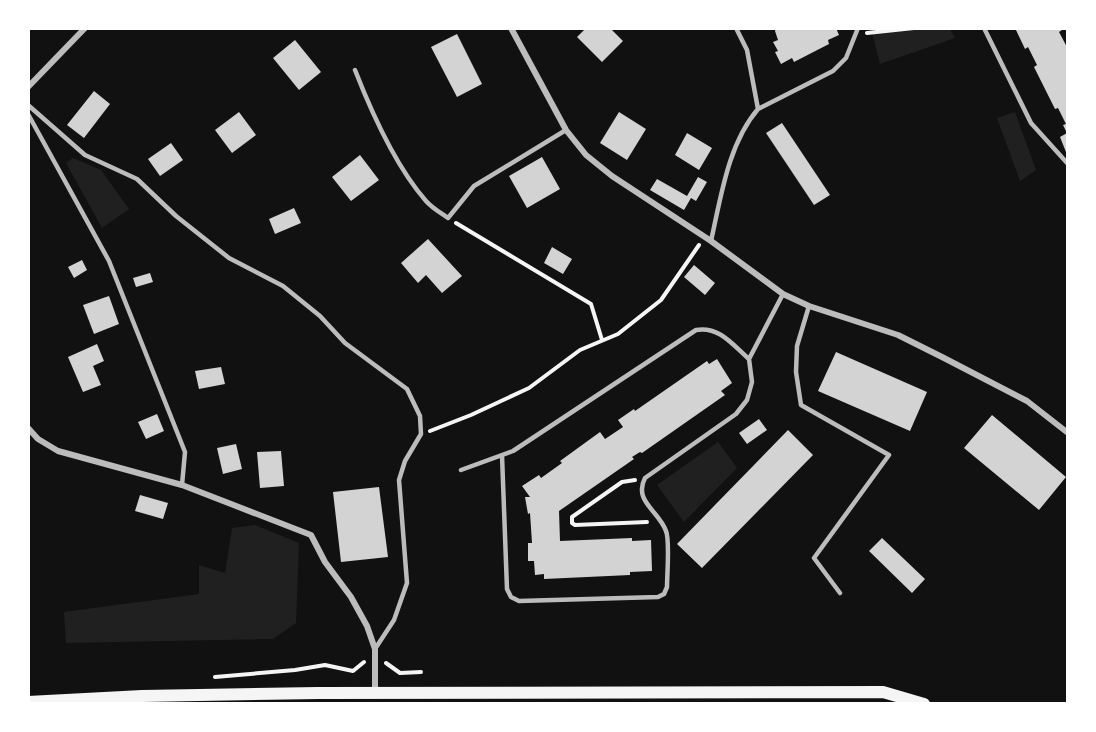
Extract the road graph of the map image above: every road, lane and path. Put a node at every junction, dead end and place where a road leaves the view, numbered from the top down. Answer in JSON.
{"nodes":[{"id":1,"x":85,"y":28,"type":"edge"},
{"id":2,"x":511,"y":28,"type":"edge"},
{"id":3,"x":736,"y":28,"type":"edge"},
{"id":4,"x":858,"y":28,"type":"edge"},
{"id":5,"x":914,"y":28,"type":"edge"},
{"id":6,"x":984,"y":28,"type":"edge"},
{"id":7,"x":905,"y":29,"type":"edge"},
{"id":8,"x":872,"y":33,"type":"dead end"},
{"id":9,"x":355,"y":70,"type":"dead end"},
{"id":10,"x":28,"y":87,"type":"edge"},
{"id":11,"x":28,"y":105,"type":"edge"},
{"id":12,"x":758,"y":109,"type":"junction"},
{"id":13,"x":28,"y":114,"type":"edge"},
{"id":14,"x":566,"y":130,"type":"junction"},
{"id":15,"x":1068,"y":164,"type":"edge"},
{"id":16,"x":448,"y":218,"type":"junction"},
{"id":17,"x":708,"y":239,"type":"junction"},
{"id":18,"x":783,"y":294,"type":"junction"},
{"id":19,"x":809,"y":306,"type":"junction"},
{"id":20,"x":603,"y":340,"type":"junction"},
{"id":21,"x":749,"y":358,"type":"junction"},
{"id":22,"x":28,"y":428,"type":"edge"},
{"id":23,"x":1068,"y":433,"type":"edge"},
{"id":24,"x":421,"y":434,"type":"junction"},
{"id":25,"x":502,"y":455,"type":"junction"},
{"id":26,"x":461,"y":470,"type":"dead end"},
{"id":27,"x":645,"y":478,"type":"junction"},
{"id":28,"x":182,"y":485,"type":"junction"},
{"id":29,"x":659,"y":521,"type":"junction"},
{"id":30,"x":840,"y":592,"type":"dead end"},
{"id":31,"x":375,"y":649,"type":"junction"},
{"id":32,"x":375,"y":662,"type":"junction"},
{"id":33,"x":422,"y":672,"type":"dead end"},
{"id":34,"x":208,"y":678,"type":"dead end"},
{"id":35,"x":375,"y":693,"type":"junction"},
{"id":36,"x":28,"y":702,"type":"edge"},
{"id":37,"x":924,"y":704,"type":"edge"}],
"edges":[{"from":1,"to":10,"type":"street"},
{"from":2,"to":14,"type":"street"},
{"from":3,"to":12,"type":"lane"},
{"from":4,"to":12,"type":"lane"},
{"from":5,"to":7,"type":"path"},
{"from":6,"to":15,"type":"lane"},
{"from":7,"to":8,"type":"path"},
{"from":9,"to":16,"type":"lane"},
{"from":11,"to":24,"type":"lane"},
{"from":12,"to":17,"type":"lane"},
{"from":13,"to":28,"type":"lane"},
{"from":14,"to":16,"type":"lane"},
{"from":14,"to":17,"type":"street"},
{"from":16,"to":20,"type":"path"},
{"from":17,"to":18,"type":"street"},
{"from":17,"to":20,"type":"path"},
{"from":18,"to":19,"type":"street"},
{"from":18,"to":21,"type":"lane"},
{"from":19,"to":23,"type":"street"},
{"from":19,"to":30,"type":"lane"},
{"from":20,"to":24,"type":"path"},
{"from":21,"to":25,"type":"lane"},
{"from":21,"to":27,"type":"lane"},
{"from":22,"to":28,"type":"street"},
{"from":24,"to":31,"type":"lane"},
{"from":25,"to":26,"type":"lane"},
{"from":25,"to":29,"type":"lane"},
{"from":27,"to":29,"type":"lane"},
{"from":27,"to":29,"type":"path"},
{"from":28,"to":31,"type":"street"},
{"from":31,"to":32,"type":"street"},
{"from":32,"to":33,"type":"path"},
{"from":32,"to":34,"type":"path"},
{"from":32,"to":35,"type":"street"},
{"from":35,"to":36,"type":"main road"},
{"from":35,"to":37,"type":"main road"}]}
